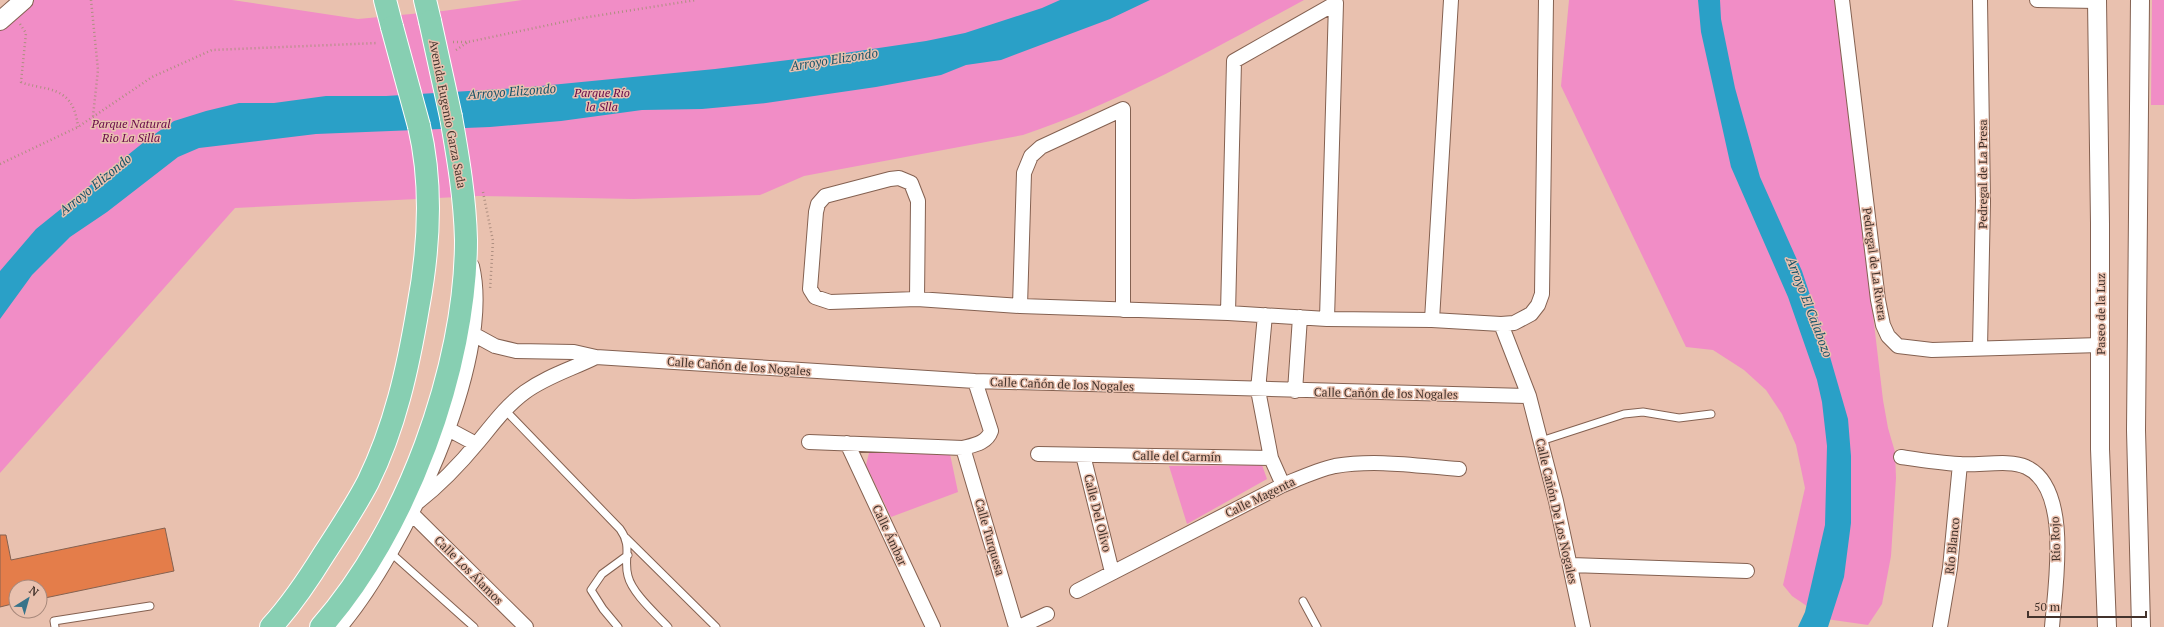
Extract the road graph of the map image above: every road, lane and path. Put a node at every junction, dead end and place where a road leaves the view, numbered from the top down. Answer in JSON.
{"nodes":[{"id":1,"x":91,"y":0,"type":"edge"},
{"id":2,"x":385,"y":0,"type":"edge"},
{"id":3,"x":424,"y":0,"type":"edge"},
{"id":4,"x":696,"y":0,"type":"edge"},
{"id":5,"x":1451,"y":0,"type":"edge"},
{"id":6,"x":1546,"y":0,"type":"edge"},
{"id":7,"x":1842,"y":0,"type":"edge"},
{"id":8,"x":1980,"y":0,"type":"edge"},
{"id":9,"x":2037,"y":0,"type":"edge"},
{"id":10,"x":2140,"y":0,"type":"edge"},
{"id":11,"x":2097,"y":1,"type":"edge"},
{"id":12,"x":13,"y":10,"type":"edge"},
{"id":13,"x":468,"y":42,"type":"dead end"},
{"id":14,"x":366,"y":43,"type":"dead end"},
{"id":15,"x":93,"y":116,"type":"junction"},
{"id":16,"x":78,"y":127,"type":"junction"},
{"id":17,"x":0,"y":164,"type":"edge"},
{"id":18,"x":466,"y":240,"type":"junction"},
{"id":19,"x":917,"y":299,"type":"junction"},
{"id":20,"x":1020,"y":306,"type":"junction"},
{"id":21,"x":1123,"y":310,"type":"junction"},
{"id":22,"x":1228,"y":313,"type":"junction"},
{"id":23,"x":1266,"y":315,"type":"junction"},
{"id":24,"x":1300,"y":317,"type":"junction"},
{"id":25,"x":1327,"y":319,"type":"junction"},
{"id":26,"x":1432,"y":320,"type":"junction"},
{"id":27,"x":1501,"y":324,"type":"junction"},
{"id":28,"x":473,"y":334,"type":"junction"},
{"id":29,"x":2100,"y":345,"type":"junction"},
{"id":30,"x":1980,"y":348,"type":"junction"},
{"id":31,"x":596,"y":357,"type":"junction"},
{"id":32,"x":975,"y":381,"type":"junction"},
{"id":33,"x":1258,"y":390,"type":"junction"},
{"id":34,"x":1295,"y":391,"type":"junction"},
{"id":35,"x":1530,"y":396,"type":"junction"},
{"id":36,"x":505,"y":410,"type":"junction"},
{"id":37,"x":1711,"y":414,"type":"dead end"},
{"id":38,"x":448,"y":429,"type":"junction"},
{"id":39,"x":1541,"y":440,"type":"junction"},
{"id":40,"x":809,"y":442,"type":"dead end"},
{"id":41,"x":847,"y":443,"type":"junction"},
{"id":42,"x":476,"y":444,"type":"junction"},
{"id":43,"x":963,"y":448,"type":"junction"},
{"id":44,"x":1038,"y":454,"type":"dead end"},
{"id":45,"x":1083,"y":455,"type":"junction"},
{"id":46,"x":1902,"y":457,"type":"dead end"},
{"id":47,"x":1271,"y":458,"type":"junction"},
{"id":48,"x":1960,"y":464,"type":"junction"},
{"id":49,"x":1459,"y":469,"type":"dead end"},
{"id":50,"x":1283,"y":485,"type":"junction"},
{"id":51,"x":414,"y":509,"type":"junction"},
{"id":52,"x":626,"y":538,"type":"junction"},
{"id":53,"x":391,"y":553,"type":"junction"},
{"id":54,"x":628,"y":554,"type":"junction"},
{"id":55,"x":1570,"y":565,"type":"junction"},
{"id":56,"x":1112,"y":572,"type":"junction"},
{"id":57,"x":1747,"y":572,"type":"dead end"},
{"id":58,"x":1077,"y":591,"type":"dead end"},
{"id":59,"x":1303,"y":601,"type":"dead end"},
{"id":60,"x":150,"y":606,"type":"dead end"},
{"id":61,"x":1046,"y":614,"type":"dead end"},
{"id":62,"x":55,"y":627,"type":"edge"},
{"id":63,"x":270,"y":627,"type":"edge"},
{"id":64,"x":322,"y":627,"type":"edge"},
{"id":65,"x":341,"y":627,"type":"edge"},
{"id":66,"x":474,"y":627,"type":"edge"},
{"id":67,"x":526,"y":627,"type":"edge"},
{"id":68,"x":618,"y":627,"type":"edge"},
{"id":69,"x":668,"y":627,"type":"edge"},
{"id":70,"x":716,"y":627,"type":"edge"},
{"id":71,"x":932,"y":627,"type":"edge"},
{"id":72,"x":1018,"y":627,"type":"edge"},
{"id":73,"x":1317,"y":627,"type":"edge"},
{"id":74,"x":1583,"y":627,"type":"edge"},
{"id":75,"x":1940,"y":627,"type":"edge"},
{"id":76,"x":2052,"y":627,"type":"edge"},
{"id":77,"x":2107,"y":627,"type":"edge"},
{"id":78,"x":2141,"y":627,"type":"edge"}],
"edges":[{"from":1,"to":15,"type":"path"},
{"from":2,"to":63,"type":"highway","bridge":true},
{"from":3,"to":18,"type":"highway","name":"Avenida Eugenio Garza Sada","bridge":true},
{"from":4,"to":13,"type":"path"},
{"from":5,"to":26,"type":"street"},
{"from":6,"to":27,"type":"street"},
{"from":7,"to":30,"type":"street","name":"Pedregal de La Rivera"},
{"from":8,"to":30,"type":"street","name":"Pedregal de La Presa"},
{"from":9,"to":11,"type":"street"},
{"from":10,"to":78,"type":"street"},
{"from":11,"to":29,"type":"street","name":"Paseo de la Luz"},
{"from":12,"to":16,"type":"path"},
{"from":14,"to":15,"type":"path"},
{"from":15,"to":16,"type":"path"},
{"from":16,"to":17,"type":"path"},
{"from":18,"to":28,"type":"street"},
{"from":18,"to":64,"type":"highway","name":"Avenida Eugenio Garza Sada"},
{"from":19,"to":19,"type":"street"},
{"from":19,"to":20,"type":"street"},
{"from":20,"to":21,"type":"street"},
{"from":20,"to":21,"type":"street"},
{"from":21,"to":22,"type":"street"},
{"from":22,"to":23,"type":"street"},
{"from":22,"to":25,"type":"street"},
{"from":23,"to":24,"type":"street"},
{"from":23,"to":33,"type":"street"},
{"from":24,"to":25,"type":"street"},
{"from":24,"to":34,"type":"street"},
{"from":25,"to":26,"type":"street"},
{"from":26,"to":27,"type":"street"},
{"from":27,"to":35,"type":"street","name":"Calle Cañón De Los Nogales"},
{"from":28,"to":31,"type":"street","name":"Calle Cañón de los Nogales"},
{"from":28,"to":38,"type":"street"},
{"from":29,"to":30,"type":"street","name":"Pedregal de La Rivera"},
{"from":29,"to":77,"type":"street","name":"Paseo de la Luz"},
{"from":31,"to":32,"type":"street","name":"Calle Cañón de los Nogales"},
{"from":31,"to":36,"type":"street","name":"Calle Cañón de los Nogales"},
{"from":32,"to":33,"type":"street","name":"Calle Cañón de los Nogales"},
{"from":32,"to":43,"type":"street"},
{"from":33,"to":34,"type":"street","name":"Calle Cañón de los Nogales"},
{"from":33,"to":47,"type":"street"},
{"from":34,"to":35,"type":"street","name":"Calle Cañón de los Nogales"},
{"from":35,"to":39,"type":"street","name":"Calle Cañón De Los Nogales"},
{"from":36,"to":42,"type":"street","name":"Calle Cañón de los Nogales"},
{"from":36,"to":52,"type":"lane"},
{"from":37,"to":39,"type":"lane"},
{"from":38,"to":42,"type":"street"},
{"from":38,"to":51,"type":"street"},
{"from":39,"to":55,"type":"street","name":"Calle Cañón De Los Nogales"},
{"from":40,"to":41,"type":"street"},
{"from":41,"to":43,"type":"street"},
{"from":41,"to":71,"type":"street","name":"Calle Ámbar"},
{"from":42,"to":51,"type":"street","name":"Calle Cañón de los Nogales"},
{"from":43,"to":72,"type":"street","name":"Calle Turquesa"},
{"from":44,"to":45,"type":"street","name":"Calle del Carmín"},
{"from":45,"to":47,"type":"street","name":"Calle del Carmín"},
{"from":45,"to":56,"type":"street","name":"Calle Del Olivo"},
{"from":46,"to":48,"type":"street","name":"Río Rojo"},
{"from":47,"to":50,"type":"street"},
{"from":48,"to":75,"type":"street","name":"Río Blanco"},
{"from":48,"to":76,"type":"street","name":"Río Rojo"},
{"from":49,"to":50,"type":"street","name":"Calle Magenta"},
{"from":50,"to":56,"type":"street","name":"Calle Magenta"},
{"from":51,"to":53,"type":"street"},
{"from":51,"to":67,"type":"street","name":"Calle Los Álamos"},
{"from":52,"to":54,"type":"lane"},
{"from":52,"to":70,"type":"lane"},
{"from":53,"to":65,"type":"street"},
{"from":53,"to":66,"type":"lane"},
{"from":54,"to":68,"type":"lane"},
{"from":54,"to":69,"type":"lane"},
{"from":55,"to":57,"type":"street"},
{"from":55,"to":74,"type":"street","name":"Calle Cañón De Los Nogales"},
{"from":56,"to":58,"type":"street","name":"Calle Magenta"},
{"from":59,"to":73,"type":"lane"},
{"from":60,"to":62,"type":"lane"},
{"from":61,"to":72,"type":"street"}]}
